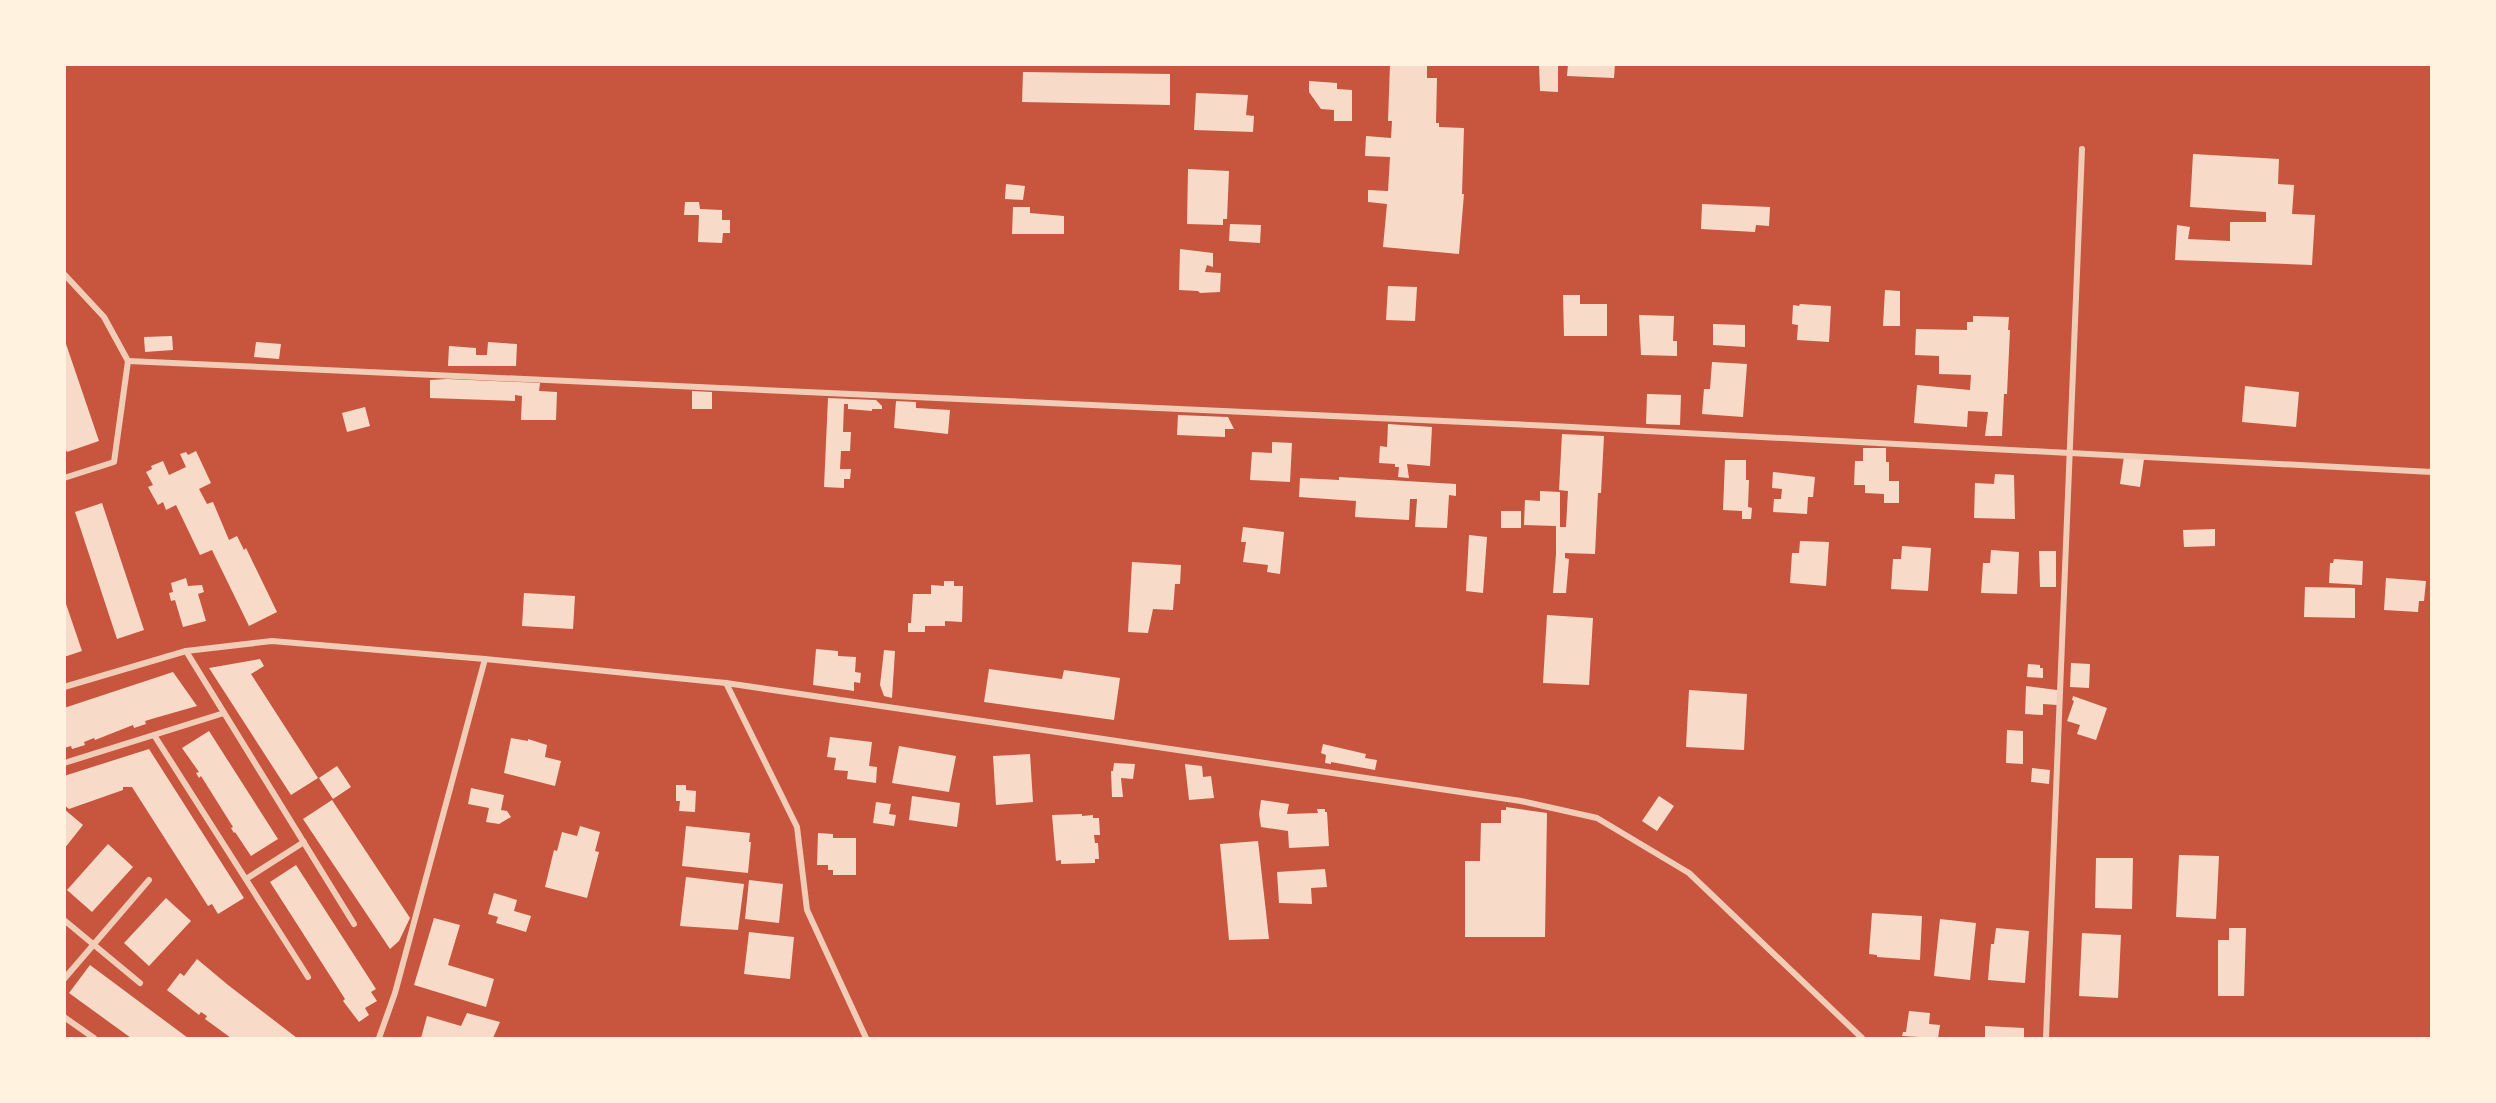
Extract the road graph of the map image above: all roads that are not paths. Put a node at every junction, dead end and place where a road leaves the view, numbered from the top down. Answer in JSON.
{"nodes":[{"id":1,"x":2082,"y":149,"type":"dead end"},
{"id":2,"x":64,"y":274,"type":"edge"},
{"id":3,"x":128,"y":361,"type":"junction"},
{"id":4,"x":2070,"y":453,"type":"junction"},
{"id":5,"x":2432,"y":472,"type":"edge"},
{"id":6,"x":64,"y":478,"type":"edge"},
{"id":7,"x":186,"y":651,"type":"junction"},
{"id":8,"x":485,"y":659,"type":"junction"},
{"id":9,"x":726,"y":683,"type":"junction"},
{"id":10,"x":64,"y":687,"type":"edge"},
{"id":11,"x":225,"y":713,"type":"junction"},
{"id":12,"x":154,"y":735,"type":"junction"},
{"id":13,"x":64,"y":763,"type":"edge"},
{"id":14,"x":304,"y":842,"type":"junction"},
{"id":15,"x":246,"y":879,"type":"junction"},
{"id":16,"x":149,"y":880,"type":"dead end"},
{"id":17,"x":64,"y":920,"type":"edge"},
{"id":18,"x":354,"y":924,"type":"dead end"},
{"id":19,"x":93,"y":944,"type":"junction"},
{"id":20,"x":309,"y":977,"type":"dead end"},
{"id":21,"x":64,"y":979,"type":"edge"},
{"id":22,"x":140,"y":983,"type":"dead end"},
{"id":23,"x":64,"y":1017,"type":"edge"},
{"id":24,"x":94,"y":1038,"type":"edge"},
{"id":25,"x":379,"y":1038,"type":"edge"},
{"id":26,"x":866,"y":1038,"type":"edge"},
{"id":27,"x":1862,"y":1038,"type":"edge"},
{"id":28,"x":2046,"y":1038,"type":"edge"}],
"edges":[{"from":1,"to":4,"type":"street"},
{"from":2,"to":3,"type":"street"},
{"from":3,"to":4,"type":"street"},
{"from":3,"to":6,"type":"street"},
{"from":4,"to":5,"type":"street"},
{"from":4,"to":28,"type":"street"},
{"from":7,"to":8,"type":"street"},
{"from":7,"to":10,"type":"street"},
{"from":7,"to":11,"type":"street"},
{"from":8,"to":9,"type":"street"},
{"from":8,"to":25,"type":"street"},
{"from":9,"to":26,"type":"street"},
{"from":9,"to":27,"type":"street"},
{"from":11,"to":12,"type":"street"},
{"from":11,"to":14,"type":"street"},
{"from":12,"to":13,"type":"street"},
{"from":12,"to":15,"type":"street"},
{"from":14,"to":15,"type":"street"},
{"from":14,"to":18,"type":"street"},
{"from":15,"to":20,"type":"street"},
{"from":16,"to":19,"type":"street"},
{"from":17,"to":19,"type":"street"},
{"from":19,"to":21,"type":"street"},
{"from":19,"to":22,"type":"street"},
{"from":23,"to":24,"type":"street"}]}
